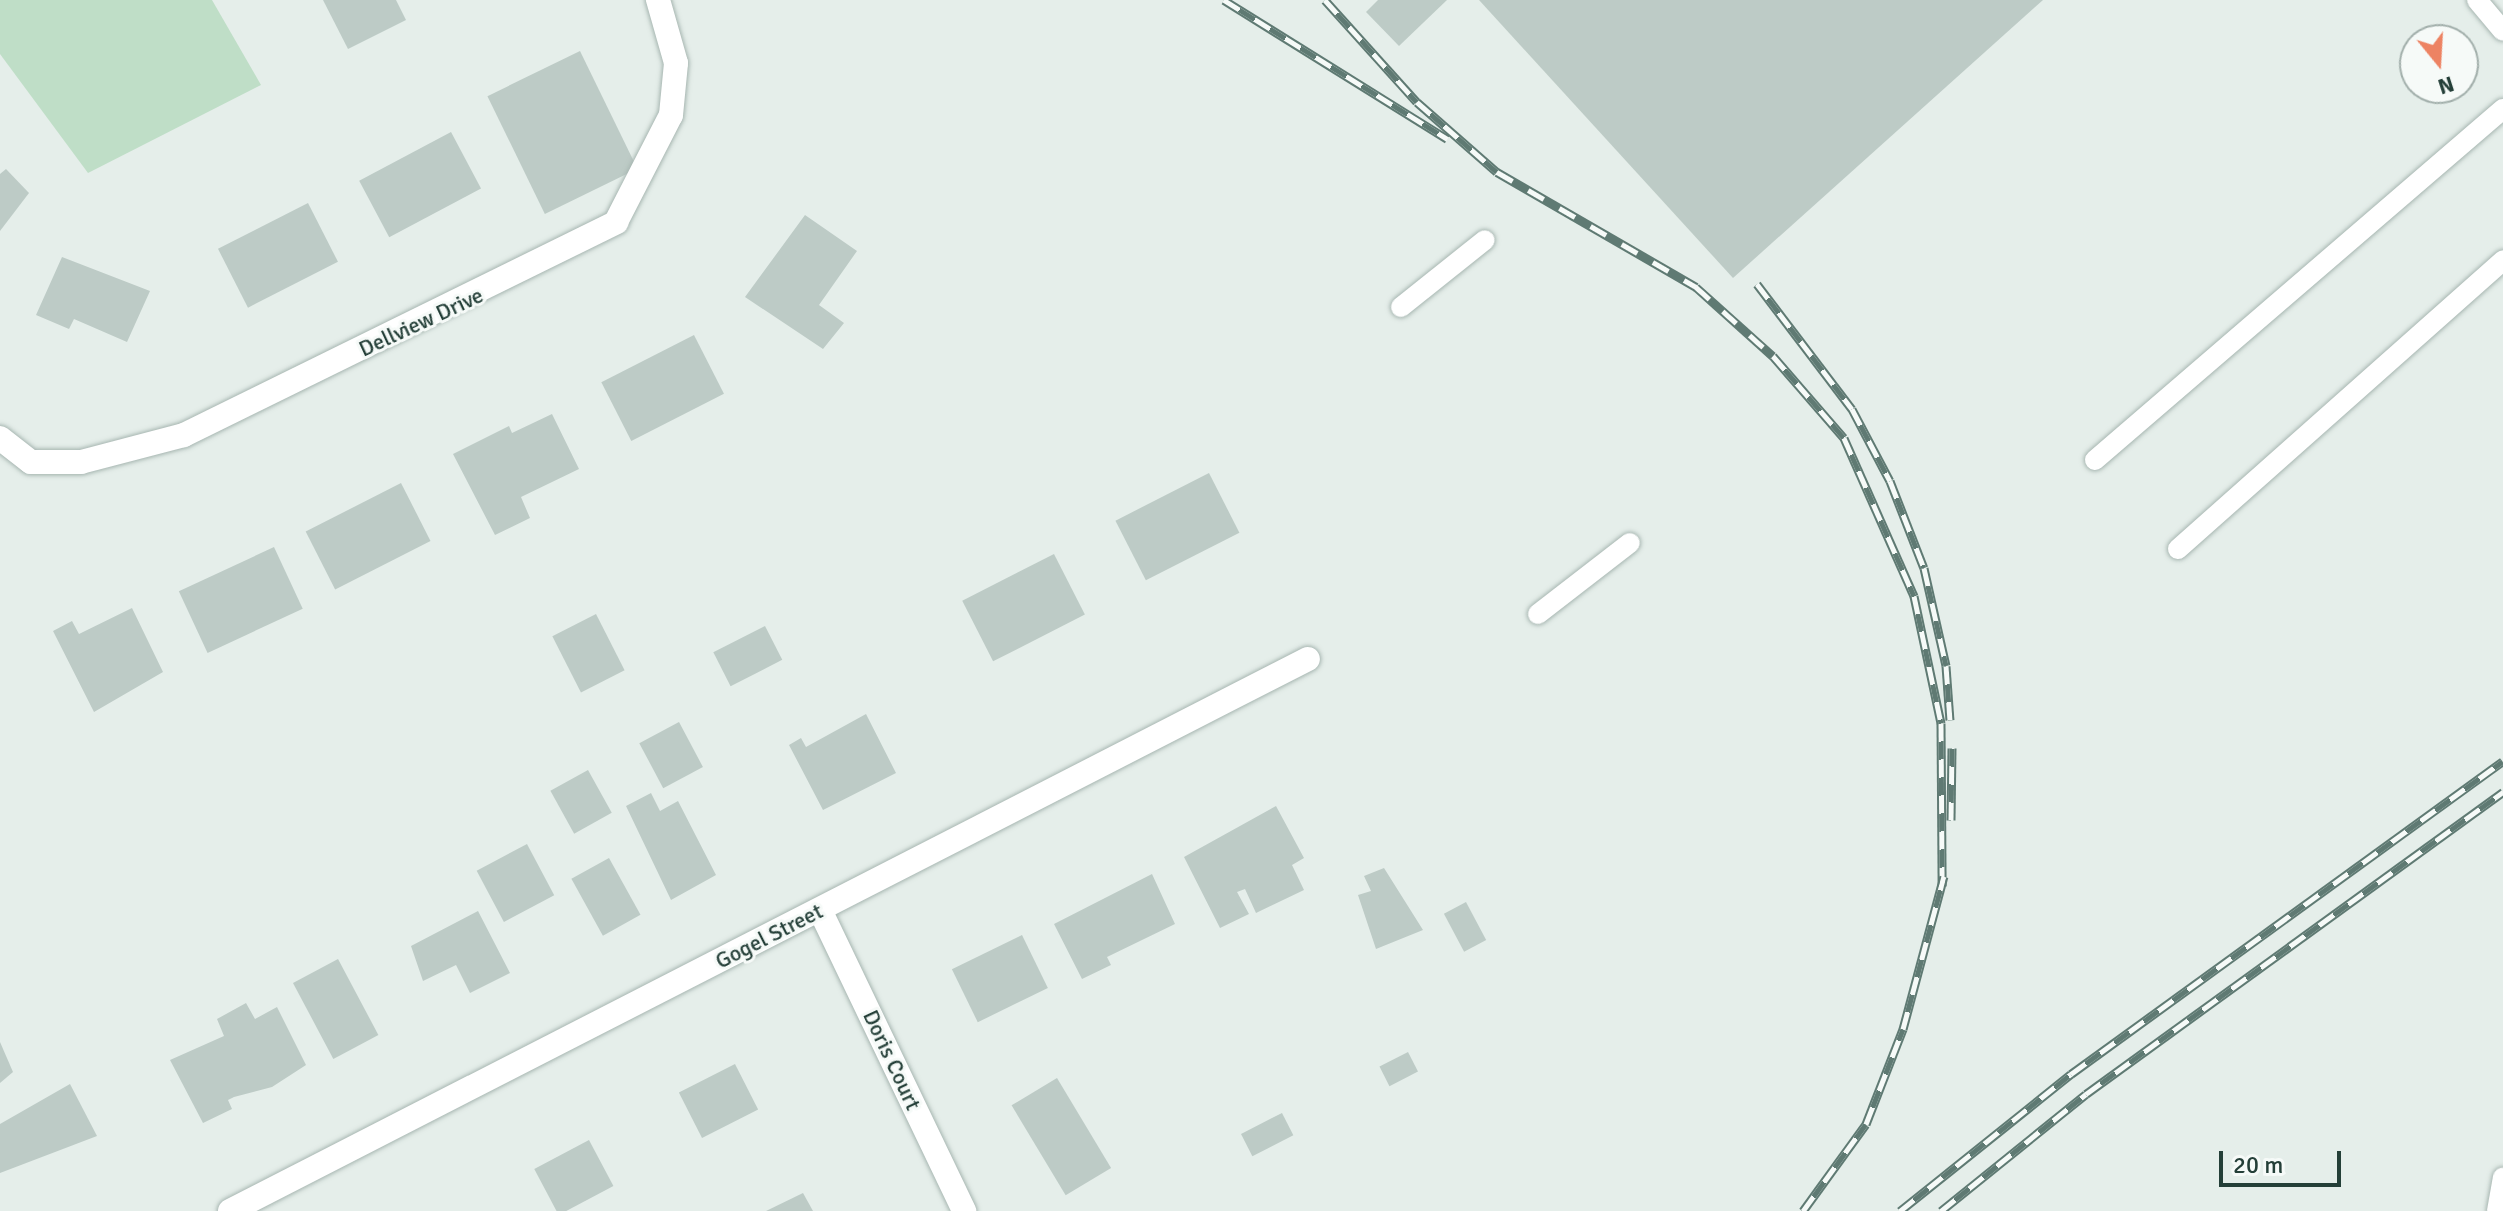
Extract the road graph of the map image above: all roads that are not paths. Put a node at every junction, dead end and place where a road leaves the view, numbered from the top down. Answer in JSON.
{"nodes":[{"id":1,"x":658,"y":0,"type":"edge"},
{"id":2,"x":2477,"y":0,"type":"edge"},
{"id":3,"x":2503,"y":31,"type":"edge"},
{"id":4,"x":2503,"y":109,"type":"edge"},
{"id":5,"x":1485,"y":240,"type":"dead end"},
{"id":6,"x":2503,"y":260,"type":"edge"},
{"id":7,"x":1401,"y":307,"type":"dead end"},
{"id":8,"x":0,"y":438,"type":"edge"},
{"id":9,"x":2095,"y":460,"type":"dead end"},
{"id":10,"x":1630,"y":543,"type":"dead end"},
{"id":11,"x":2178,"y":549,"type":"dead end"},
{"id":12,"x":1538,"y":614,"type":"dead end"},
{"id":13,"x":1308,"y":659,"type":"dead end"},
{"id":14,"x":820,"y":910,"type":"junction"},
{"id":15,"x":2503,"y":1178,"type":"edge"},
{"id":16,"x":230,"y":1211,"type":"edge"},
{"id":17,"x":964,"y":1211,"type":"edge"},
{"id":18,"x":2497,"y":1211,"type":"edge"}],
"edges":[{"from":1,"to":8,"type":"street","name":"Dellview Drive"},
{"from":2,"to":3,"type":"lane"},
{"from":4,"to":9,"type":"lane"},
{"from":5,"to":7,"type":"lane"},
{"from":6,"to":11,"type":"lane"},
{"from":10,"to":12,"type":"lane"},
{"from":13,"to":14,"type":"street","name":"Gogel Street"},
{"from":14,"to":16,"type":"street","name":"Gogel Street"},
{"from":14,"to":17,"type":"street","name":"Doris Court"},
{"from":15,"to":18,"type":"lane"}]}
